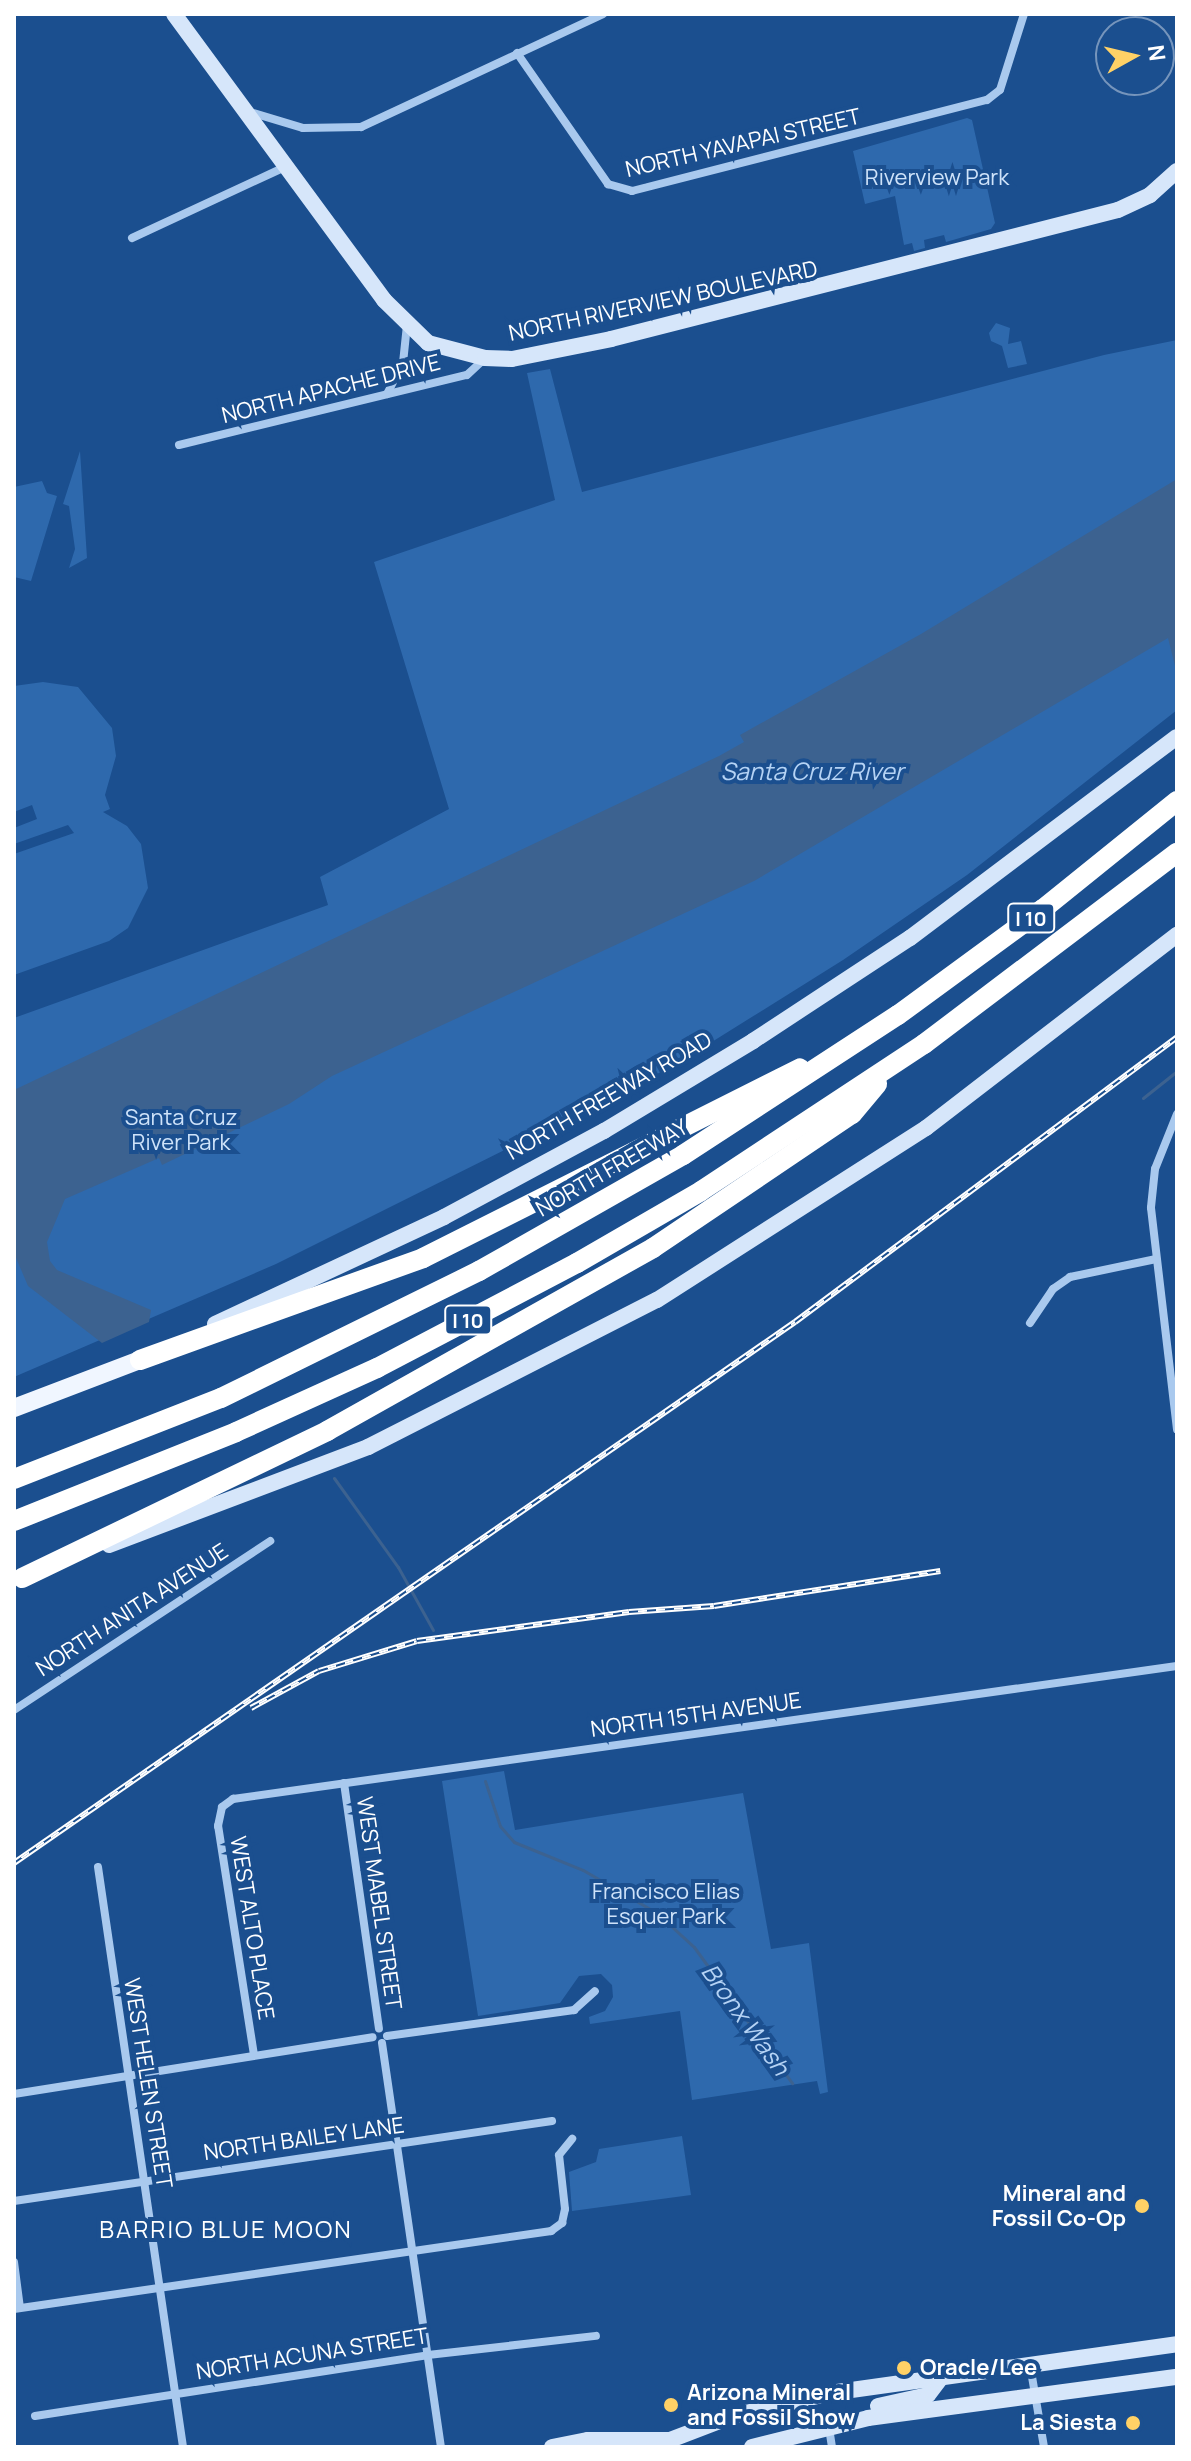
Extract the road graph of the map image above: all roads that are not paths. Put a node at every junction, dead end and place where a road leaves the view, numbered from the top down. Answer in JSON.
{"nodes":[{"id":1,"x":174,"y":14,"type":"edge"},
{"id":2,"x":603,"y":14,"type":"edge"},
{"id":3,"x":1024,"y":14,"type":"edge"},
{"id":4,"x":517,"y":53,"type":"junction"},
{"id":5,"x":246,"y":111,"type":"junction"},
{"id":6,"x":287,"y":166,"type":"junction"},
{"id":7,"x":1171,"y":177,"type":"edge"},
{"id":8,"x":132,"y":238,"type":"dead end"},
{"id":9,"x":407,"y":326,"type":"junction"},
{"id":10,"x":485,"y":358,"type":"junction"},
{"id":11,"x":387,"y":394,"type":"junction"},
{"id":12,"x":179,"y":445,"type":"dead end"},
{"id":13,"x":1177,"y":737,"type":"edge"},
{"id":14,"x":1177,"y":801,"type":"edge"},
{"id":15,"x":1177,"y":853,"type":"edge"},
{"id":16,"x":1177,"y":935,"type":"edge"},
{"id":17,"x":879,"y":1029,"type":"junction"},
{"id":18,"x":893,"y":1065,"type":"junction"},
{"id":19,"x":1177,"y":1114,"type":"edge"},
{"id":20,"x":1156,"y":1259,"type":"junction"},
{"id":21,"x":1030,"y":1323,"type":"dead end"},
{"id":22,"x":1177,"y":1342,"type":"edge"},
{"id":23,"x":1167,"y":1344,"type":"junction"},
{"id":24,"x":140,"y":1360,"type":"junction"},
{"id":25,"x":14,"y":1408,"type":"edge"},
{"id":26,"x":1177,"y":1429,"type":"edge"},
{"id":27,"x":14,"y":1479,"type":"edge"},
{"id":28,"x":14,"y":1521,"type":"edge"},
{"id":29,"x":270,"y":1541,"type":"dead end"},
{"id":30,"x":18,"y":1579,"type":"edge"},
{"id":31,"x":1177,"y":1666,"type":"edge"},
{"id":32,"x":14,"y":1710,"type":"edge"},
{"id":33,"x":344,"y":1783,"type":"junction"},
{"id":34,"x":222,"y":1807,"type":"joint"},
{"id":35,"x":98,"y":1867,"type":"dead end"},
{"id":36,"x":595,"y":1991,"type":"dead end"},
{"id":37,"x":383,"y":2036,"type":"junction"},
{"id":38,"x":254,"y":2055,"type":"junction"},
{"id":39,"x":127,"y":2075,"type":"junction"},
{"id":40,"x":14,"y":2094,"type":"edge"},
{"id":41,"x":552,"y":2121,"type":"dead end"},
{"id":42,"x":572,"y":2139,"type":"dead end"},
{"id":43,"x":397,"y":2143,"type":"junction"},
{"id":44,"x":145,"y":2180,"type":"junction"},
{"id":45,"x":14,"y":2201,"type":"edge"},
{"id":46,"x":413,"y":2251,"type":"junction"},
{"id":47,"x":14,"y":2262,"type":"edge"},
{"id":48,"x":161,"y":2286,"type":"junction"},
{"id":49,"x":17,"y":2309,"type":"edge"},
{"id":50,"x":596,"y":2336,"type":"dead end"},
{"id":51,"x":1177,"y":2344,"type":"edge"},
{"id":52,"x":428,"y":2355,"type":"junction"},
{"id":53,"x":1030,"y":2365,"type":"junction"},
{"id":54,"x":1177,"y":2377,"type":"edge"},
{"id":55,"x":941,"y":2378,"type":"junction"},
{"id":56,"x":176,"y":2393,"type":"junction"},
{"id":57,"x":1036,"y":2396,"type":"junction"},
{"id":58,"x":35,"y":2416,"type":"dead end"},
{"id":59,"x":829,"y":2426,"type":"junction"},
{"id":60,"x":640,"y":2442,"type":"edge"},
{"id":61,"x":183,"y":2447,"type":"edge"},
{"id":62,"x":441,"y":2447,"type":"edge"},
{"id":63,"x":552,"y":2447,"type":"edge"},
{"id":64,"x":752,"y":2447,"type":"edge"},
{"id":65,"x":832,"y":2447,"type":"edge"},
{"id":66,"x":1044,"y":2447,"type":"edge"}],
"edges":[{"from":1,"to":5,"type":"main road","name":"NORTH RIVERVIEW BOULEVARD"},
{"from":2,"to":4,"type":"street"},
{"from":3,"to":4,"type":"street","name":"NORTH YAVAPAI STREET"},
{"from":4,"to":5,"type":"street"},
{"from":5,"to":6,"type":"main road","name":"NORTH RIVERVIEW BOULEVARD"},
{"from":6,"to":8,"type":"street"},
{"from":6,"to":9,"type":"main road","name":"NORTH RIVERVIEW BOULEVARD"},
{"from":7,"to":10,"type":"main road","name":"NORTH RIVERVIEW BOULEVARD"},
{"from":9,"to":10,"type":"main road","name":"NORTH RIVERVIEW BOULEVARD"},
{"from":9,"to":11,"type":"street"},
{"from":10,"to":11,"type":"street","name":"NORTH APACHE DRIVE"},
{"from":11,"to":12,"type":"street","name":"NORTH APACHE DRIVE"},
{"from":13,"to":24,"type":"main road","name":"NORTH FREEWAY ROAD"},
{"from":14,"to":17,"type":"highway","name":"NORTH FREEWAY","number":"I 10"},
{"from":15,"to":18,"type":"highway","number":"I 10"},
{"from":16,"to":30,"type":"main road"},
{"from":17,"to":24,"type":"highway"},
{"from":17,"to":27,"type":"highway","name":"NORTH FREEWAY","number":"I 10"},
{"from":18,"to":28,"type":"highway","number":"I 10"},
{"from":18,"to":30,"type":"highway"},
{"from":19,"to":20,"type":"street"},
{"from":20,"to":21,"type":"street"},
{"from":20,"to":23,"type":"street"},
{"from":22,"to":23,"type":"street"},
{"from":23,"to":26,"type":"street"},
{"from":24,"to":25,"type":"main road","name":"NORTH FREEWAY ROAD"},
{"from":29,"to":32,"type":"street","name":"NORTH ANITA AVENUE"},
{"from":31,"to":33,"type":"street","name":"NORTH 15TH AVENUE"},
{"from":33,"to":34,"type":"street","name":"NORTH 15TH AVENUE"},
{"from":33,"to":37,"type":"street","name":"WEST MABEL STREET"},
{"from":34,"to":38,"type":"street","name":"WEST ALTO PLACE"},
{"from":35,"to":39,"type":"street","name":"WEST HELEN STREET"},
{"from":36,"to":37,"type":"street"},
{"from":37,"to":38,"type":"street"},
{"from":37,"to":43,"type":"street","name":"WEST MABEL STREET"},
{"from":38,"to":39,"type":"street"},
{"from":39,"to":40,"type":"street"},
{"from":39,"to":44,"type":"street","name":"WEST HELEN STREET"},
{"from":41,"to":43,"type":"street","name":"NORTH BAILEY LANE"},
{"from":42,"to":46,"type":"street"},
{"from":43,"to":44,"type":"street","name":"NORTH BAILEY LANE"},
{"from":43,"to":46,"type":"street","name":"WEST MABEL STREET"},
{"from":44,"to":45,"type":"street","name":"NORTH BAILEY LANE"},
{"from":44,"to":48,"type":"street","name":"WEST HELEN STREET"},
{"from":46,"to":48,"type":"street"},
{"from":46,"to":52,"type":"street","name":"WEST MABEL STREET"},
{"from":47,"to":49,"type":"street"},
{"from":48,"to":49,"type":"street"},
{"from":48,"to":56,"type":"street","name":"WEST HELEN STREET"},
{"from":50,"to":52,"type":"street","name":"NORTH ACUNA STREET"},
{"from":51,"to":53,"type":"main road"},
{"from":52,"to":56,"type":"street","name":"NORTH ACUNA STREET"},
{"from":52,"to":62,"type":"street","name":"WEST MABEL STREET"},
{"from":53,"to":55,"type":"main road"},
{"from":53,"to":57,"type":"street"},
{"from":54,"to":57,"type":"main road"},
{"from":55,"to":59,"type":"main road"},
{"from":55,"to":60,"type":"main road"},
{"from":56,"to":58,"type":"street","name":"NORTH ACUNA STREET"},
{"from":56,"to":61,"type":"street","name":"WEST HELEN STREET"},
{"from":57,"to":59,"type":"main road"},
{"from":57,"to":66,"type":"street"},
{"from":59,"to":64,"type":"main road"},
{"from":59,"to":65,"type":"street"},
{"from":60,"to":63,"type":"main road"}]}
